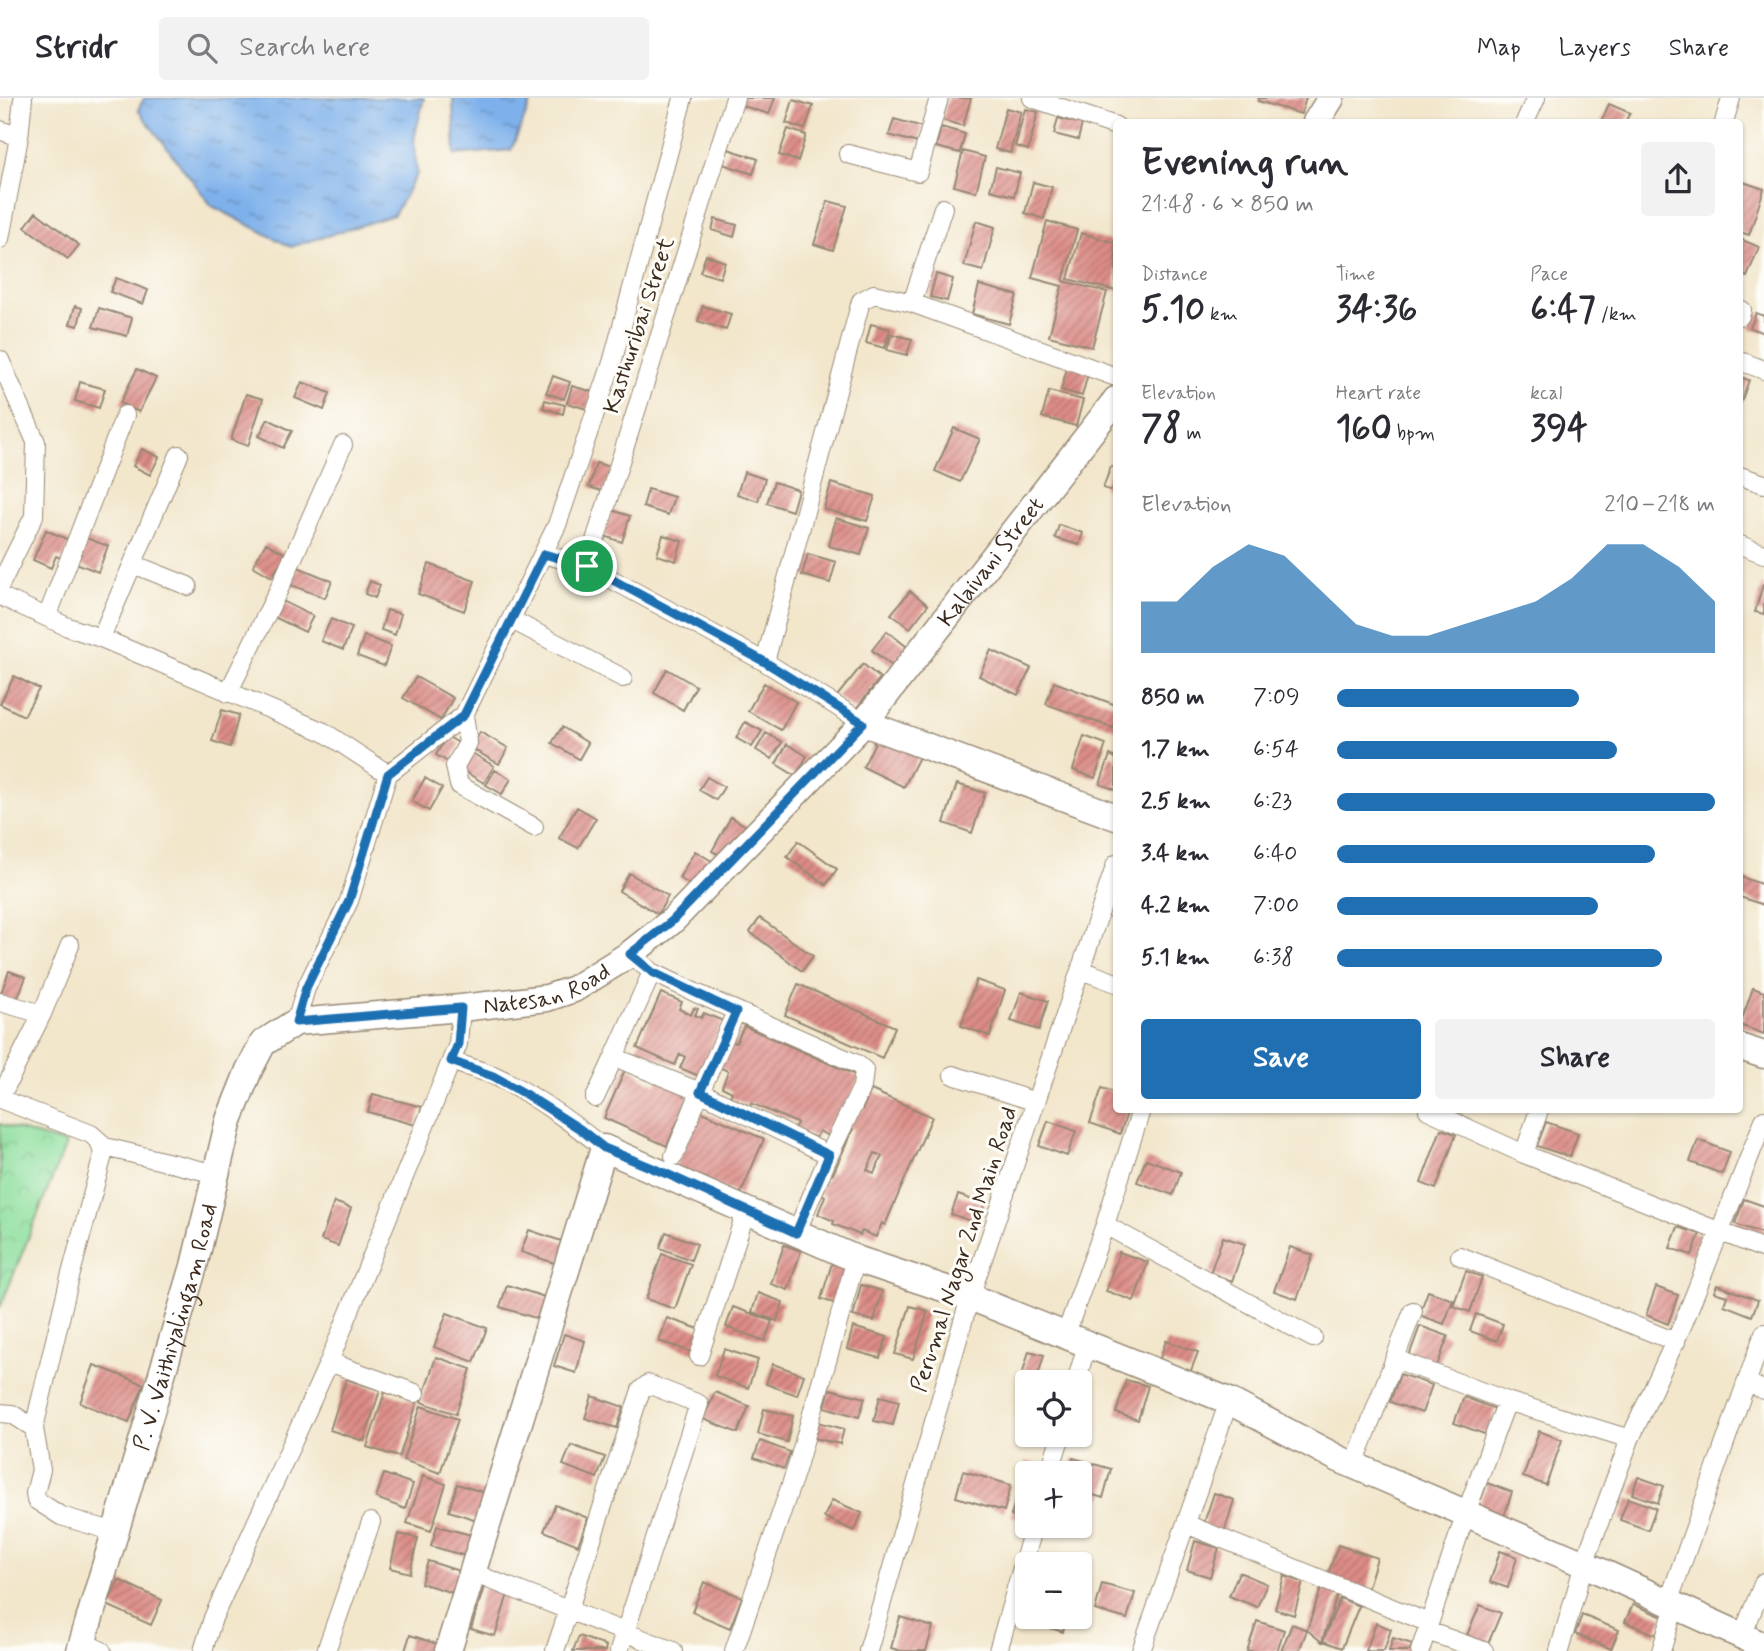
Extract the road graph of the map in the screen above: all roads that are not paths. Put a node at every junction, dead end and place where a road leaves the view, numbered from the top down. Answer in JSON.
{"nodes":[{"id":1,"x":23,"y":98,"type":"edge"},
{"id":2,"x":683,"y":98,"type":"edge"},
{"id":3,"x":735,"y":98,"type":"edge"},
{"id":4,"x":939,"y":98,"type":"edge"},
{"id":5,"x":1032,"y":98,"type":"edge"},
{"id":6,"x":1331,"y":98,"type":"edge"},
{"id":7,"x":1536,"y":98,"type":"edge"},
{"id":8,"x":1731,"y":98,"type":"edge"},
{"id":9,"x":1318,"y":119,"type":"edge"},
{"id":10,"x":1526,"y":119,"type":"edge"},
{"id":11,"x":1725,"y":119,"type":"edge"},
{"id":12,"x":1113,"y":125,"type":"edge"},
{"id":13,"x":0,"y":130,"type":"edge"},
{"id":14,"x":19,"y":137,"type":"junction"},
{"id":15,"x":848,"y":154,"type":"dead end"},
{"id":16,"x":943,"y":208,"type":"dead end"},
{"id":17,"x":0,"y":239,"type":"edge"},
{"id":18,"x":912,"y":303,"type":"junction"},
{"id":19,"x":0,"y":360,"type":"edge"},
{"id":20,"x":1743,"y":362,"type":"edge"},
{"id":21,"x":1764,"y":370,"type":"edge"},
{"id":22,"x":1113,"y":376,"type":"edge"},
{"id":23,"x":1113,"y":404,"type":"edge"},
{"id":24,"x":125,"y":415,"type":"dead end"},
{"id":25,"x":343,"y":445,"type":"dead end"},
{"id":26,"x":179,"y":456,"type":"dead end"},
{"id":27,"x":1743,"y":477,"type":"edge"},
{"id":28,"x":1764,"y":484,"type":"edge"},
{"id":29,"x":1743,"y":546,"type":"edge"},
{"id":30,"x":544,"y":554,"type":"junction"},
{"id":31,"x":1764,"y":554,"type":"edge"},
{"id":32,"x":133,"y":564,"type":"junction"},
{"id":33,"x":587,"y":566,"type":"junction"},
{"id":34,"x":0,"y":585,"type":"edge"},
{"id":35,"x":188,"y":586,"type":"dead end"},
{"id":36,"x":0,"y":596,"type":"edge"},
{"id":37,"x":47,"y":617,"type":"junction"},
{"id":38,"x":512,"y":620,"type":"junction"},
{"id":39,"x":101,"y":638,"type":"junction"},
{"id":40,"x":765,"y":662,"type":"junction"},
{"id":41,"x":624,"y":678,"type":"dead end"},
{"id":42,"x":228,"y":694,"type":"junction"},
{"id":43,"x":464,"y":715,"type":"junction"},
{"id":44,"x":863,"y":723,"type":"junction"},
{"id":45,"x":388,"y":774,"type":"junction"},
{"id":46,"x":1113,"y":816,"type":"edge"},
{"id":47,"x":534,"y":827,"type":"dead end"},
{"id":48,"x":1113,"y":873,"type":"edge"},
{"id":49,"x":70,"y":945,"type":"dead end"},
{"id":50,"x":630,"y":954,"type":"junction"},
{"id":51,"x":1081,"y":970,"type":"junction"},
{"id":52,"x":652,"y":972,"type":"junction"},
{"id":53,"x":1113,"y":982,"type":"edge"},
{"id":54,"x":0,"y":1002,"type":"edge"},
{"id":55,"x":461,"y":1008,"type":"junction"},
{"id":56,"x":736,"y":1012,"type":"junction"},
{"id":57,"x":42,"y":1014,"type":"junction"},
{"id":58,"x":296,"y":1022,"type":"junction"},
{"id":59,"x":1743,"y":1047,"type":"edge"},
{"id":60,"x":1764,"y":1055,"type":"edge"},
{"id":61,"x":614,"y":1057,"type":"junction"},
{"id":62,"x":451,"y":1061,"type":"junction"},
{"id":63,"x":953,"y":1075,"type":"dead end"},
{"id":64,"x":700,"y":1092,"type":"junction"},
{"id":65,"x":0,"y":1098,"type":"edge"},
{"id":66,"x":595,"y":1098,"type":"dead end"},
{"id":67,"x":1036,"y":1102,"type":"junction"},
{"id":68,"x":1140,"y":1113,"type":"edge"},
{"id":69,"x":1435,"y":1113,"type":"edge"},
{"id":70,"x":1538,"y":1113,"type":"edge"},
{"id":71,"x":1764,"y":1120,"type":"edge"},
{"id":72,"x":101,"y":1146,"type":"junction"},
{"id":73,"x":604,"y":1148,"type":"junction"},
{"id":74,"x":1524,"y":1154,"type":"junction"},
{"id":75,"x":829,"y":1155,"type":"junction"},
{"id":76,"x":674,"y":1156,"type":"dead end"},
{"id":77,"x":216,"y":1174,"type":"junction"},
{"id":78,"x":746,"y":1211,"type":"junction"},
{"id":79,"x":1105,"y":1225,"type":"junction"},
{"id":80,"x":1720,"y":1232,"type":"junction"},
{"id":81,"x":796,"y":1233,"type":"junction"},
{"id":82,"x":1764,"y":1249,"type":"edge"},
{"id":83,"x":1460,"y":1256,"type":"dead end"},
{"id":84,"x":856,"y":1259,"type":"junction"},
{"id":85,"x":970,"y":1297,"type":"junction"},
{"id":86,"x":1413,"y":1311,"type":"dead end"},
{"id":87,"x":1764,"y":1334,"type":"edge"},
{"id":88,"x":1312,"y":1338,"type":"dead end"},
{"id":89,"x":1076,"y":1341,"type":"junction"},
{"id":90,"x":1676,"y":1342,"type":"junction"},
{"id":91,"x":699,"y":1356,"type":"dead end"},
{"id":92,"x":1395,"y":1359,"type":"junction"},
{"id":93,"x":329,"y":1362,"type":"junction"},
{"id":94,"x":1076,"y":1370,"type":"edge"},
{"id":95,"x":1746,"y":1383,"type":"junction"},
{"id":96,"x":1764,"y":1390,"type":"edge"},
{"id":97,"x":415,"y":1393,"type":"dead end"},
{"id":98,"x":1229,"y":1401,"type":"junction"},
{"id":99,"x":1507,"y":1401,"type":"junction"},
{"id":100,"x":0,"y":1413,"type":"edge"},
{"id":101,"x":34,"y":1428,"type":"junction"},
{"id":102,"x":1630,"y":1439,"type":"junction"},
{"id":103,"x":1354,"y":1465,"type":"junction"},
{"id":104,"x":1466,"y":1513,"type":"junction"},
{"id":105,"x":371,"y":1522,"type":"dead end"},
{"id":106,"x":1186,"y":1524,"type":"junction"},
{"id":107,"x":115,"y":1532,"type":"junction"},
{"id":108,"x":1031,"y":1538,"type":"edge"},
{"id":109,"x":1584,"y":1564,"type":"junction"},
{"id":110,"x":473,"y":1573,"type":"junction"},
{"id":111,"x":1764,"y":1581,"type":"edge"},
{"id":112,"x":1671,"y":1605,"type":"junction"},
{"id":113,"x":569,"y":1610,"type":"junction"},
{"id":114,"x":1428,"y":1627,"type":"junction"},
{"id":115,"x":625,"y":1632,"type":"junction"},
{"id":116,"x":1753,"y":1644,"type":"edge"},
{"id":117,"x":88,"y":1648,"type":"edge"},
{"id":118,"x":203,"y":1651,"type":"edge"},
{"id":119,"x":326,"y":1651,"type":"edge"},
{"id":120,"x":448,"y":1651,"type":"edge"},
{"id":121,"x":555,"y":1651,"type":"edge"},
{"id":122,"x":619,"y":1651,"type":"edge"},
{"id":123,"x":673,"y":1651,"type":"edge"},
{"id":124,"x":734,"y":1651,"type":"edge"},
{"id":125,"x":868,"y":1651,"type":"edge"},
{"id":126,"x":998,"y":1651,"type":"edge"},
{"id":127,"x":1141,"y":1651,"type":"edge"},
{"id":128,"x":1420,"y":1651,"type":"edge"},
{"id":129,"x":1485,"y":1651,"type":"edge"},
{"id":130,"x":1559,"y":1651,"type":"edge"},
{"id":131,"x":1661,"y":1651,"type":"edge"}],
"edges":[{"from":1,"to":14,"type":"street"},
{"from":2,"to":30,"type":"street"},
{"from":3,"to":33,"type":"street","name":"Kasthuribai Street"},
{"from":4,"to":15,"type":"street"},
{"from":5,"to":12,"type":"street"},
{"from":6,"to":9,"type":"street"},
{"from":7,"to":10,"type":"street"},
{"from":8,"to":11,"type":"street"},
{"from":13,"to":14,"type":"street"},
{"from":14,"to":17,"type":"street"},
{"from":16,"to":18,"type":"street"},
{"from":18,"to":22,"type":"street"},
{"from":18,"to":40,"type":"street"},
{"from":19,"to":34,"type":"street"},
{"from":20,"to":21,"type":"street"},
{"from":23,"to":44,"type":"street","name":"Kalaivani Street"},
{"from":24,"to":37,"type":"street"},
{"from":25,"to":42,"type":"street"},
{"from":26,"to":32,"type":"street"},
{"from":27,"to":28,"type":"street"},
{"from":29,"to":31,"type":"street"},
{"from":30,"to":33,"type":"street"},
{"from":30,"to":38,"type":"street"},
{"from":32,"to":35,"type":"street"},
{"from":32,"to":39,"type":"street"},
{"from":33,"to":40,"type":"street"},
{"from":36,"to":37,"type":"street"},
{"from":37,"to":39,"type":"street"},
{"from":38,"to":41,"type":"street"},
{"from":38,"to":43,"type":"street"},
{"from":39,"to":42,"type":"street"},
{"from":40,"to":44,"type":"street"},
{"from":42,"to":45,"type":"street"},
{"from":43,"to":45,"type":"street"},
{"from":43,"to":47,"type":"street"},
{"from":44,"to":46,"type":"street"},
{"from":44,"to":50,"type":"street","name":"Natesan Road"},
{"from":45,"to":58,"type":"street"},
{"from":48,"to":51,"type":"street","name":"Perumal Nagar 2nd Main Road"},
{"from":49,"to":57,"type":"street"},
{"from":50,"to":52,"type":"street"},
{"from":50,"to":55,"type":"street","name":"Natesan Road"},
{"from":51,"to":53,"type":"street"},
{"from":51,"to":67,"type":"street","name":"Perumal Nagar 2nd Main Road"},
{"from":52,"to":56,"type":"street"},
{"from":52,"to":61,"type":"street"},
{"from":54,"to":57,"type":"street"},
{"from":55,"to":58,"type":"street","name":"Natesan Road"},
{"from":55,"to":62,"type":"street"},
{"from":56,"to":64,"type":"street"},
{"from":56,"to":75,"type":"street"},
{"from":57,"to":65,"type":"street"},
{"from":58,"to":77,"type":"street","name":"P. V. Vaithiyalingam Road"},
{"from":59,"to":60,"type":"street"},
{"from":61,"to":64,"type":"street"},
{"from":61,"to":66,"type":"street"},
{"from":62,"to":73,"type":"street"},
{"from":62,"to":93,"type":"street"},
{"from":63,"to":67,"type":"street"},
{"from":64,"to":75,"type":"street"},
{"from":64,"to":76,"type":"street"},
{"from":65,"to":72,"type":"street"},
{"from":67,"to":85,"type":"street","name":"Perumal Nagar 2nd Main Road"},
{"from":68,"to":79,"type":"street"},
{"from":69,"to":74,"type":"street"},
{"from":70,"to":74,"type":"street"},
{"from":71,"to":80,"type":"street"},
{"from":72,"to":77,"type":"street"},
{"from":72,"to":101,"type":"street"},
{"from":73,"to":78,"type":"street"},
{"from":73,"to":110,"type":"street"},
{"from":74,"to":80,"type":"street"},
{"from":75,"to":81,"type":"street"},
{"from":77,"to":107,"type":"street","name":"P. V. Vaithiyalingam Road"},
{"from":78,"to":81,"type":"street"},
{"from":78,"to":91,"type":"street"},
{"from":79,"to":88,"type":"street"},
{"from":79,"to":89,"type":"street"},
{"from":80,"to":82,"type":"street"},
{"from":80,"to":90,"type":"street"},
{"from":81,"to":84,"type":"street"},
{"from":83,"to":90,"type":"street"},
{"from":84,"to":85,"type":"street"},
{"from":84,"to":124,"type":"street"},
{"from":85,"to":89,"type":"street"},
{"from":85,"to":125,"type":"street","name":"Perumal Nagar 2nd Main Road"},
{"from":86,"to":92,"type":"street"},
{"from":87,"to":95,"type":"street"},
{"from":89,"to":94,"type":"street"},
{"from":89,"to":98,"type":"street"},
{"from":90,"to":102,"type":"street"},
{"from":92,"to":99,"type":"street"},
{"from":92,"to":103,"type":"street"},
{"from":93,"to":97,"type":"street"},
{"from":93,"to":118,"type":"street"},
{"from":95,"to":96,"type":"street"},
{"from":95,"to":112,"type":"street"},
{"from":98,"to":103,"type":"street"},
{"from":98,"to":106,"type":"street"},
{"from":99,"to":102,"type":"street"},
{"from":99,"to":104,"type":"street"},
{"from":100,"to":101,"type":"street"},
{"from":101,"to":107,"type":"street"},
{"from":102,"to":109,"type":"street"},
{"from":103,"to":104,"type":"street"},
{"from":104,"to":109,"type":"street"},
{"from":104,"to":114,"type":"street"},
{"from":105,"to":119,"type":"street"},
{"from":106,"to":114,"type":"street"},
{"from":106,"to":127,"type":"street"},
{"from":107,"to":117,"type":"street","name":"P. V. Vaithiyalingam Road"},
{"from":108,"to":126,"type":"street"},
{"from":109,"to":112,"type":"street"},
{"from":109,"to":130,"type":"street"},
{"from":110,"to":113,"type":"street"},
{"from":110,"to":120,"type":"street"},
{"from":111,"to":116,"type":"street"},
{"from":112,"to":116,"type":"street"},
{"from":112,"to":131,"type":"street"},
{"from":113,"to":115,"type":"street"},
{"from":113,"to":115,"type":"street"},
{"from":113,"to":121,"type":"street"},
{"from":114,"to":128,"type":"street"},
{"from":114,"to":129,"type":"street"},
{"from":115,"to":122,"type":"street"},
{"from":115,"to":123,"type":"street"}]}
